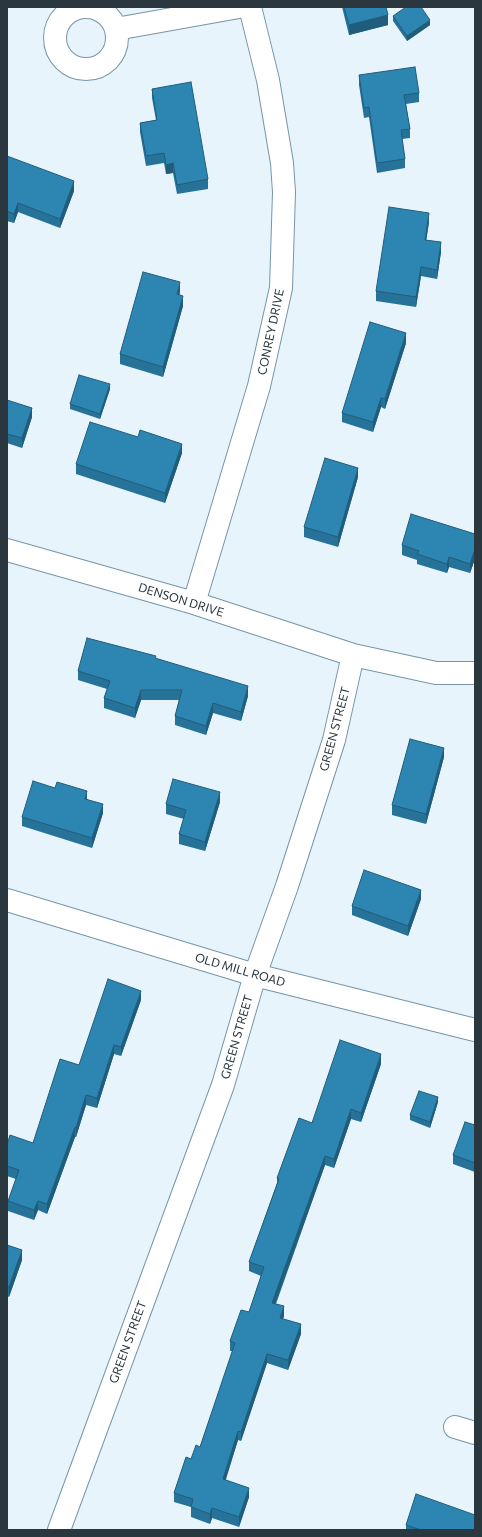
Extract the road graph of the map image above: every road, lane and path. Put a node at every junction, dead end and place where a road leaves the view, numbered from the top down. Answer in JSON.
{"nodes":[{"id":1,"x":240,"y":7,"type":"edge"},
{"id":2,"x":250,"y":7,"type":"edge"},
{"id":3,"x":116,"y":29,"type":"dead end"},
{"id":4,"x":7,"y":550,"type":"edge"},
{"id":5,"x":194,"y":603,"type":"junction"},
{"id":6,"x":353,"y":655,"type":"junction"},
{"id":7,"x":475,"y":673,"type":"edge"},
{"id":8,"x":7,"y":900,"type":"edge"},
{"id":9,"x":255,"y":975,"type":"junction"},
{"id":10,"x":475,"y":1030,"type":"edge"},
{"id":11,"x":59,"y":1530,"type":"edge"}],
"edges":[{"from":1,"to":3,"type":"street"},
{"from":2,"to":5,"type":"street","name":"CONREY DRIVE"},
{"from":4,"to":5,"type":"street","name":"DENSON DRIVE"},
{"from":5,"to":6,"type":"street","name":"DENSON DRIVE"},
{"from":6,"to":7,"type":"street"},
{"from":6,"to":9,"type":"street","name":"GREEN STREET"},
{"from":8,"to":9,"type":"street","name":"OLD MILL ROAD"},
{"from":9,"to":10,"type":"street","name":"OLD MILL ROAD"},
{"from":9,"to":11,"type":"street","name":"GREEN STREET"}]}
